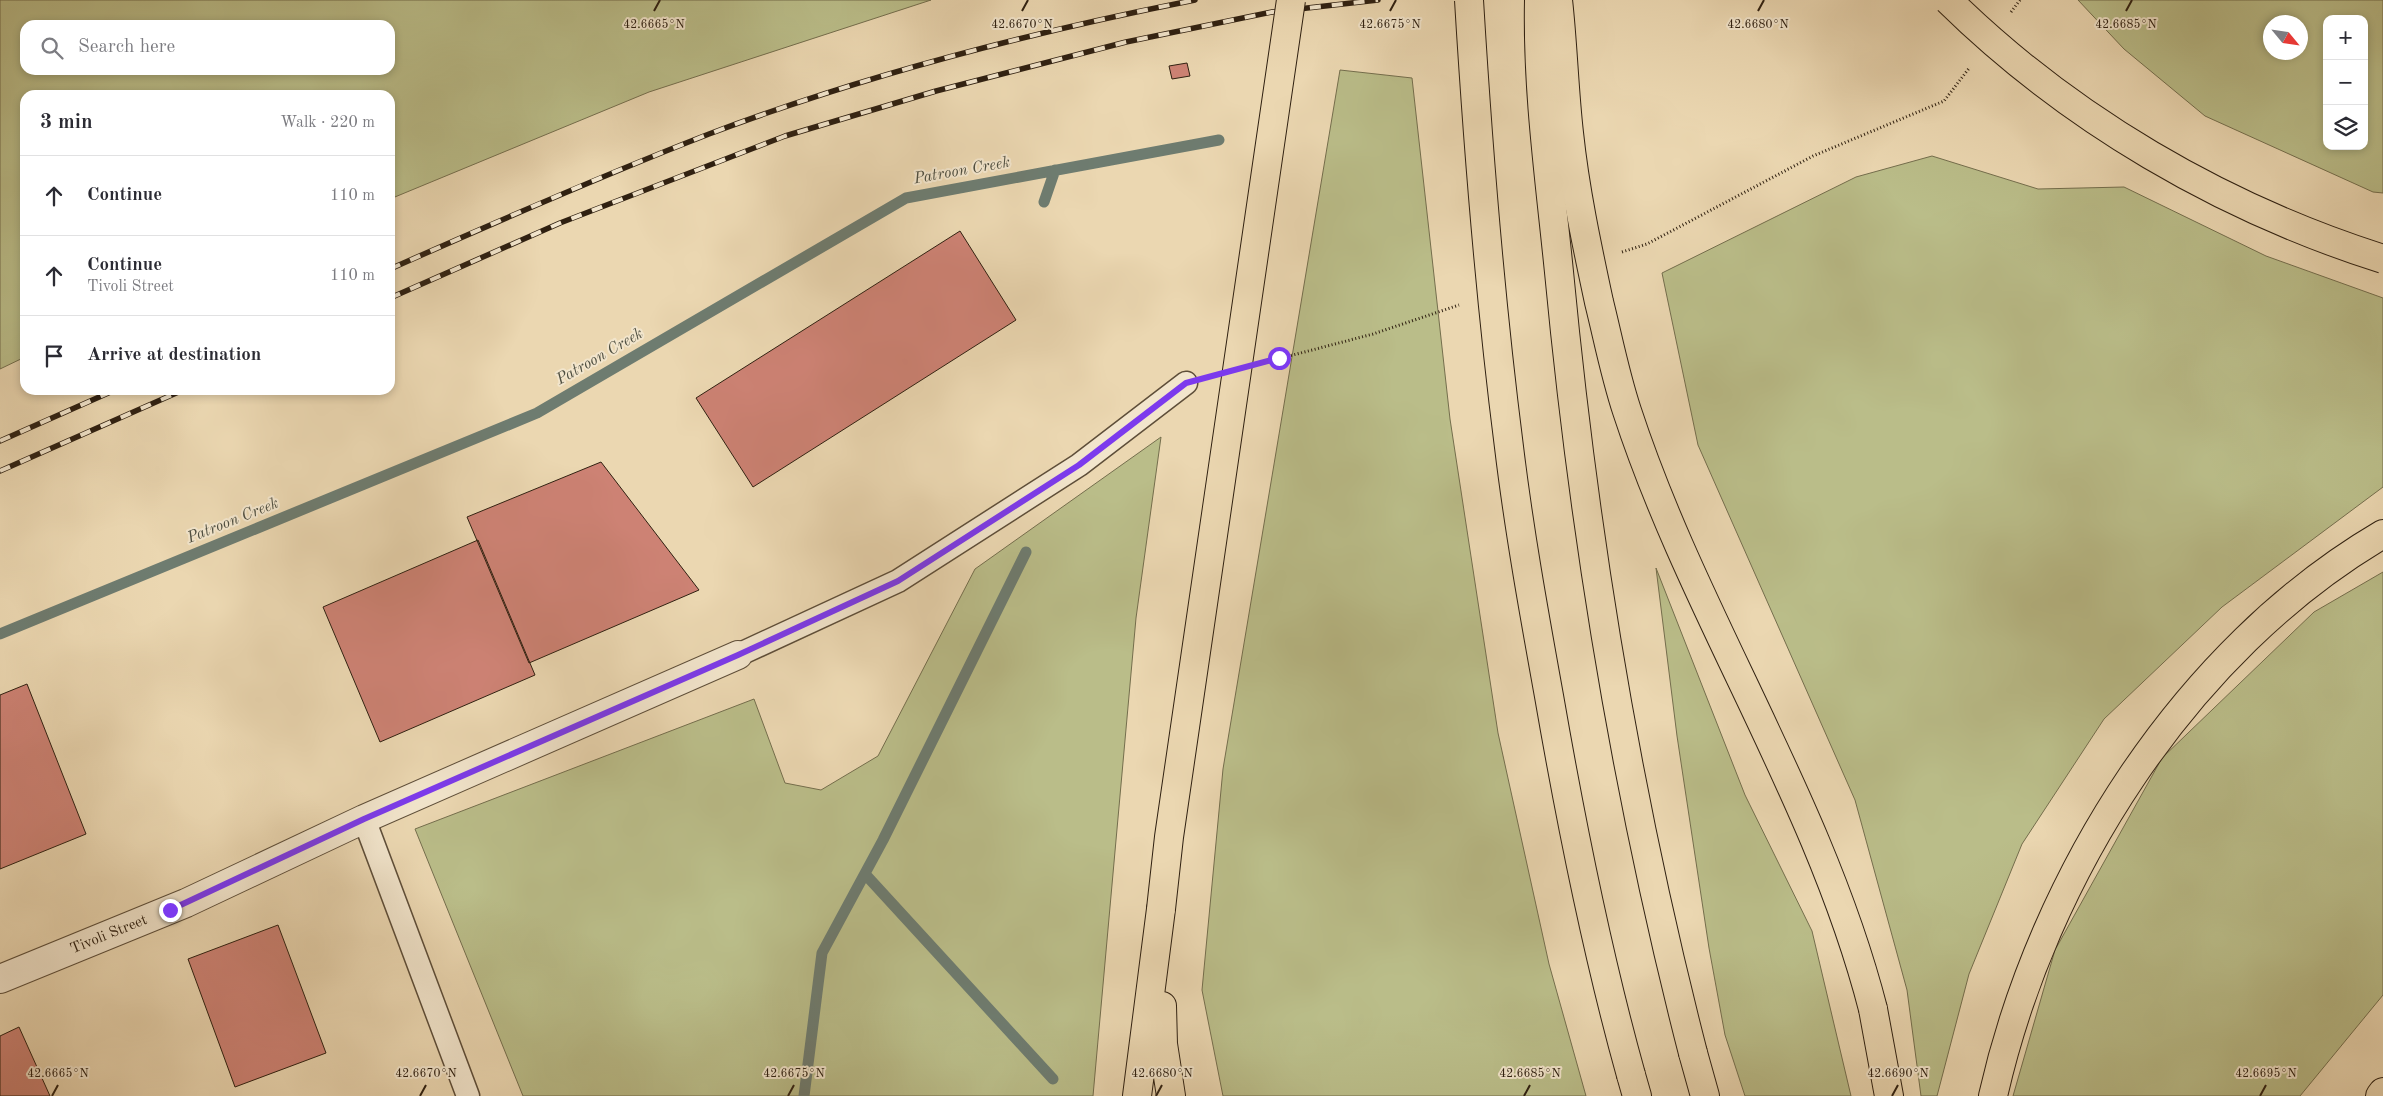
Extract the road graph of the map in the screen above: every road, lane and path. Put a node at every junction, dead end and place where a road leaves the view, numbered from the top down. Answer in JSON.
{"nodes":[{"id":1,"x":1291,"y":0,"type":"edge"},
{"id":2,"x":1470,"y":0,"type":"edge"},
{"id":3,"x":1539,"y":0,"type":"edge"},
{"id":4,"x":1558,"y":0,"type":"edge"},
{"id":5,"x":1948,"y":0,"type":"edge"},
{"id":6,"x":2020,"y":0,"type":"edge"},
{"id":7,"x":2009,"y":16,"type":"dead end"},
{"id":8,"x":1974,"y":62,"type":"dead end"},
{"id":9,"x":1619,"y":253,"type":"dead end"},
{"id":10,"x":2383,"y":259,"type":"edge"},
{"id":11,"x":1467,"y":302,"type":"dead end"},
{"id":12,"x":1270,"y":361,"type":"dead end"},
{"id":13,"x":1186,"y":383,"type":"dead end"},
{"id":14,"x":2383,"y":534,"type":"edge"},
{"id":15,"x":738,"y":655,"type":"joint"},
{"id":16,"x":364,"y":819,"type":"junction"},
{"id":17,"x":1161,"y":909,"type":"junction"},
{"id":18,"x":0,"y":979,"type":"edge"},
{"id":19,"x":1634,"y":1086,"type":"edge"},
{"id":20,"x":2383,"y":1092,"type":"edge"},
{"id":21,"x":468,"y":1096,"type":"edge"},
{"id":22,"x":1136,"y":1096,"type":"edge"},
{"id":23,"x":1171,"y":1096,"type":"edge"},
{"id":24,"x":1705,"y":1096,"type":"edge"},
{"id":25,"x":1889,"y":1096,"type":"edge"},
{"id":26,"x":1993,"y":1096,"type":"edge"},
{"id":27,"x":2380,"y":1096,"type":"edge"}],
"edges":[{"from":1,"to":17,"type":"main road","bridge":true},
{"from":2,"to":19,"type":"main road","bridge":true},
{"from":3,"to":24,"type":"main road","bridge":true},
{"from":4,"to":25,"type":"main road","bridge":true},
{"from":5,"to":10,"type":"main road","bridge":true},
{"from":6,"to":7,"type":"path"},
{"from":8,"to":9,"type":"path"},
{"from":11,"to":12,"type":"path"},
{"from":13,"to":15,"type":"lane"},
{"from":14,"to":26,"type":"main road"},
{"from":15,"to":16,"type":"street","name":"Tivoli Street"},
{"from":16,"to":18,"type":"street","name":"Tivoli Street"},
{"from":16,"to":21,"type":"lane"},
{"from":17,"to":22,"type":"main road"},
{"from":17,"to":23,"type":"main road"},
{"from":20,"to":27,"type":"main road"}]}
